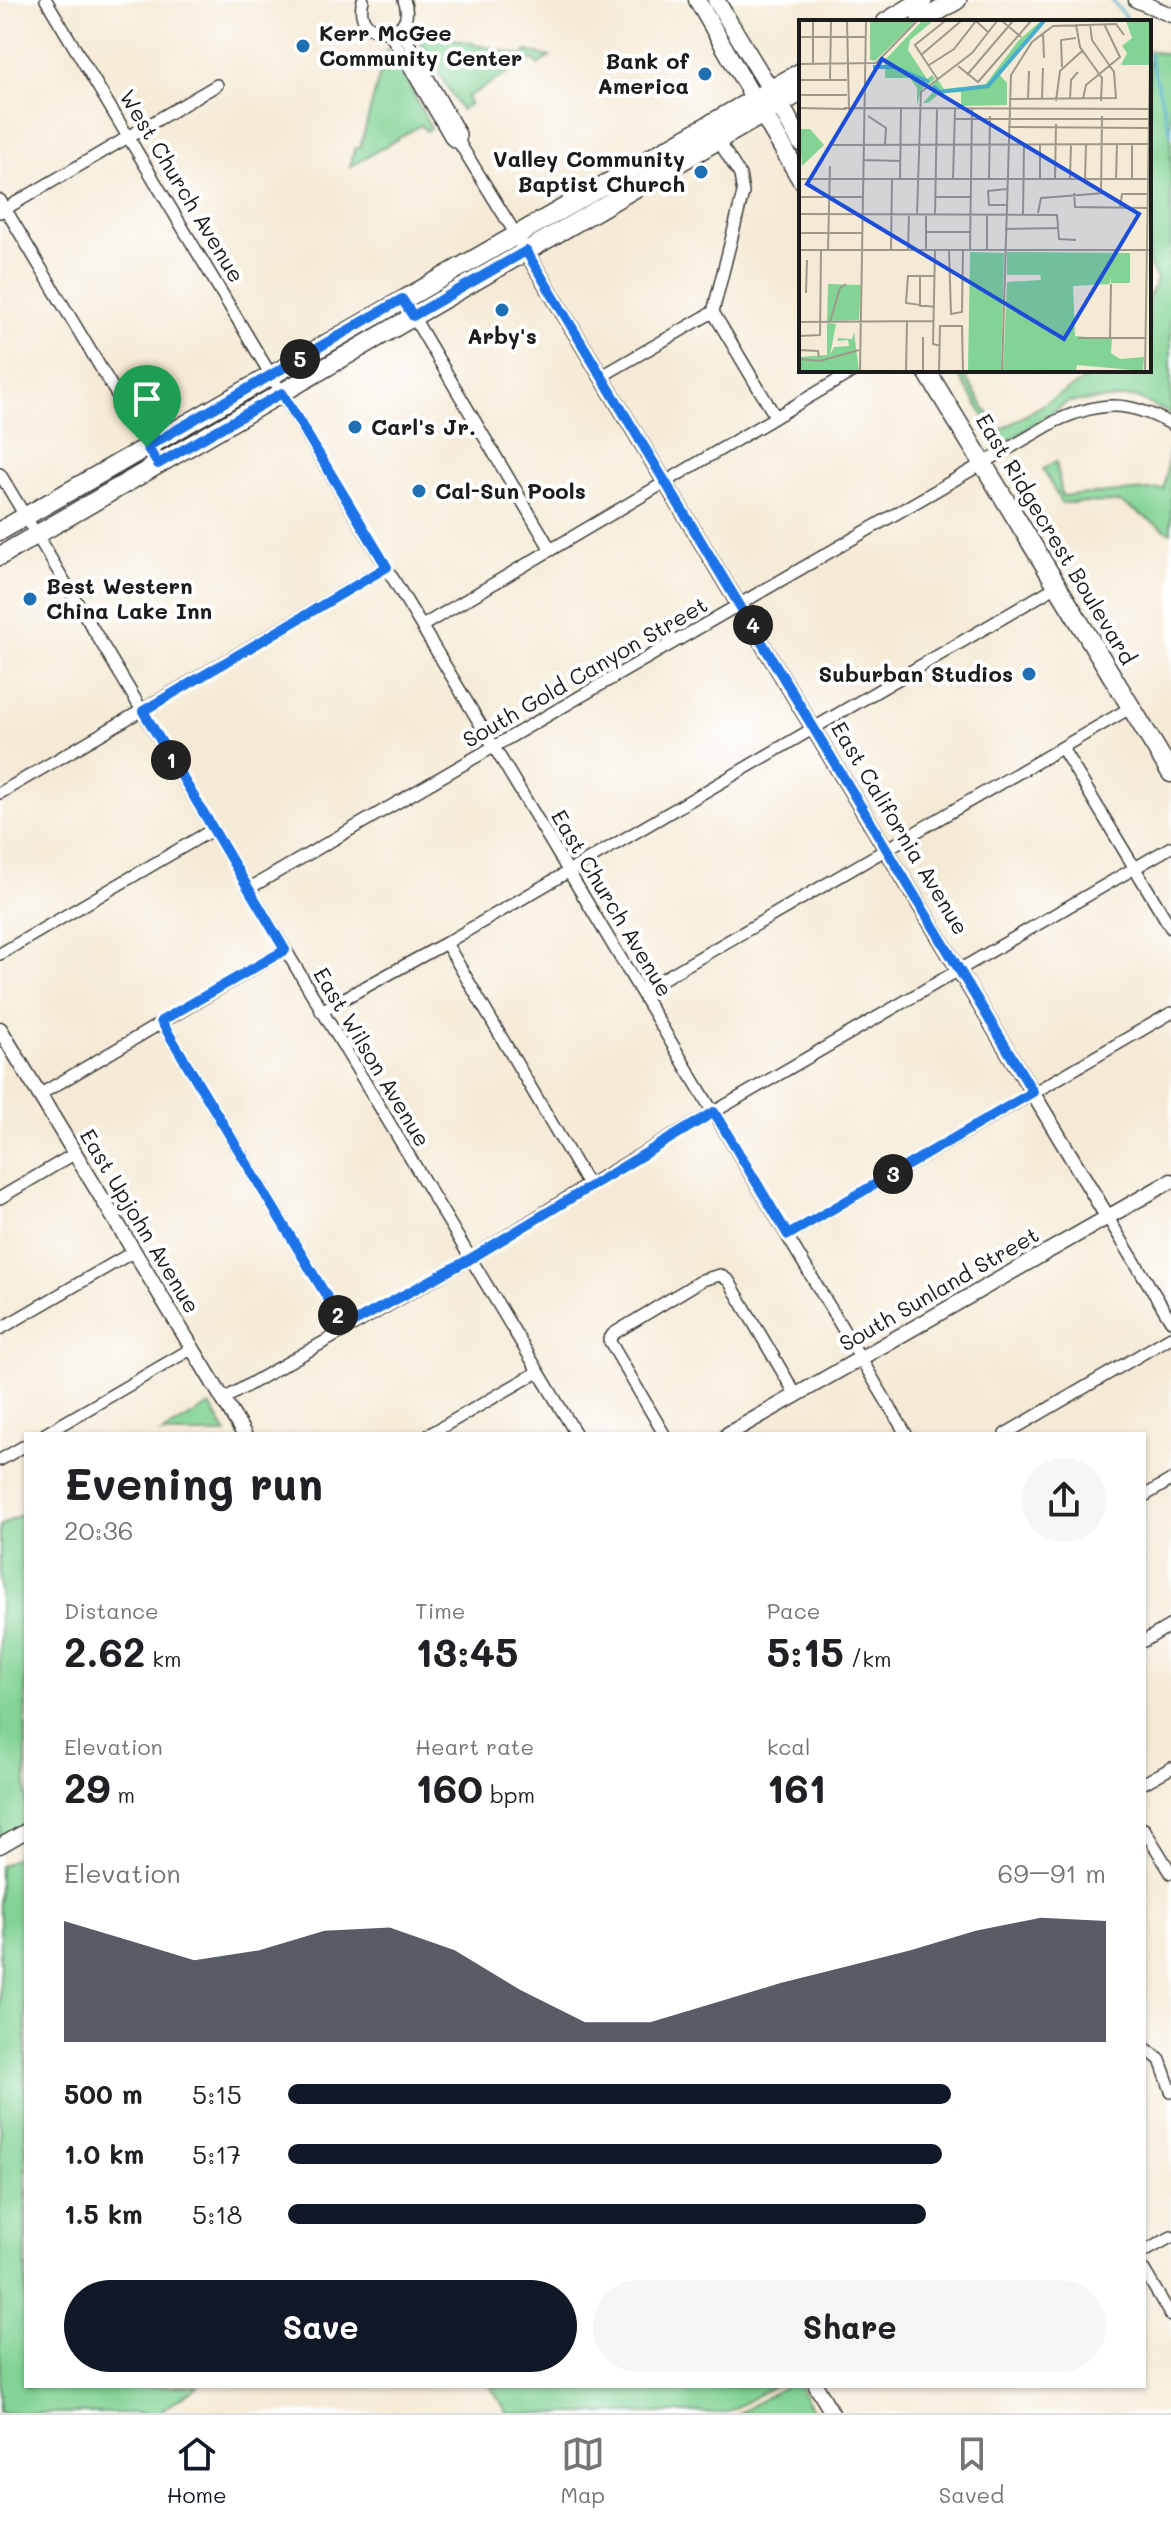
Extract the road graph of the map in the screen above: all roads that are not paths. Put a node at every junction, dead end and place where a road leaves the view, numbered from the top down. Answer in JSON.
{"nodes":[{"id":1,"x":46,"y":0,"type":"edge"},
{"id":2,"x":363,"y":0,"type":"edge"},
{"id":3,"x":404,"y":0,"type":"edge"},
{"id":4,"x":697,"y":0,"type":"edge"},
{"id":5,"x":716,"y":0,"type":"edge"},
{"id":6,"x":923,"y":0,"type":"edge"},
{"id":7,"x":1136,"y":0,"type":"edge"},
{"id":8,"x":947,"y":3,"type":"edge"},
{"id":9,"x":1171,"y":15,"type":"edge"},
{"id":10,"x":889,"y":20,"type":"edge"},
{"id":11,"x":923,"y":20,"type":"edge"},
{"id":12,"x":395,"y":31,"type":"junction"},
{"id":13,"x":799,"y":74,"type":"edge"},
{"id":14,"x":217,"y":85,"type":"dead end"},
{"id":15,"x":799,"y":93,"type":"edge"},
{"id":16,"x":767,"y":102,"type":"junction"},
{"id":17,"x":128,"y":136,"type":"junction"},
{"id":18,"x":718,"y":140,"type":"junction"},
{"id":19,"x":799,"y":140,"type":"edge"},
{"id":20,"x":799,"y":174,"type":"edge"},
{"id":21,"x":2,"y":207,"type":"edge"},
{"id":22,"x":515,"y":233,"type":"junction"},
{"id":23,"x":526,"y":251,"type":"junction"},
{"id":24,"x":402,"y":299,"type":"junction"},
{"id":25,"x":713,"y":312,"type":"junction"},
{"id":26,"x":413,"y":316,"type":"junction"},
{"id":27,"x":852,"y":372,"type":"edge"},
{"id":28,"x":927,"y":372,"type":"edge"},
{"id":29,"x":274,"y":374,"type":"junction"},
{"id":30,"x":602,"y":376,"type":"junction"},
{"id":31,"x":282,"y":393,"type":"junction"},
{"id":32,"x":775,"y":416,"type":"junction"},
{"id":33,"x":1171,"y":424,"type":"edge"},
{"id":34,"x":147,"y":447,"type":"junction"},
{"id":35,"x":158,"y":464,"type":"junction"},
{"id":36,"x":983,"y":464,"type":"junction"},
{"id":37,"x":0,"y":474,"type":"edge"},
{"id":38,"x":665,"y":480,"type":"junction"},
{"id":39,"x":25,"y":516,"type":"junction"},
{"id":40,"x":0,"y":531,"type":"edge"},
{"id":41,"x":36,"y":535,"type":"junction"},
{"id":42,"x":551,"y":550,"type":"junction"},
{"id":43,"x":0,"y":556,"type":"edge"},
{"id":44,"x":387,"y":567,"type":"junction"},
{"id":45,"x":1057,"y":586,"type":"junction"},
{"id":46,"x":741,"y":604,"type":"junction"},
{"id":47,"x":422,"y":626,"type":"junction"},
{"id":48,"x":1130,"y":708,"type":"junction"},
{"id":49,"x":143,"y":711,"type":"junction"},
{"id":50,"x":814,"y":726,"type":"junction"},
{"id":51,"x":495,"y":747,"type":"junction"},
{"id":52,"x":1062,"y":748,"type":"junction"},
{"id":53,"x":1171,"y":773,"type":"edge"},
{"id":54,"x":0,"y":793,"type":"edge"},
{"id":55,"x":212,"y":830,"type":"junction"},
{"id":56,"x":1171,"y":847,"type":"edge"},
{"id":57,"x":887,"y":851,"type":"junction"},
{"id":58,"x":1136,"y":869,"type":"junction"},
{"id":59,"x":568,"y":870,"type":"junction"},
{"id":60,"x":248,"y":889,"type":"junction"},
{"id":61,"x":1171,"y":928,"type":"edge"},
{"id":62,"x":446,"y":943,"type":"junction"},
{"id":63,"x":285,"y":950,"type":"junction"},
{"id":64,"x":0,"y":954,"type":"edge"},
{"id":65,"x":959,"y":971,"type":"junction"},
{"id":66,"x":642,"y":991,"type":"junction"},
{"id":67,"x":321,"y":1011,"type":"junction"},
{"id":68,"x":1171,"y":1013,"type":"edge"},
{"id":69,"x":161,"y":1021,"type":"junction"},
{"id":70,"x":0,"y":1029,"type":"edge"},
{"id":71,"x":1033,"y":1092,"type":"junction"},
{"id":72,"x":39,"y":1095,"type":"junction"},
{"id":73,"x":714,"y":1112,"type":"junction"},
{"id":74,"x":74,"y":1154,"type":"junction"},
{"id":75,"x":1171,"y":1181,"type":"edge"},
{"id":76,"x":588,"y":1185,"type":"junction"},
{"id":77,"x":0,"y":1198,"type":"edge"},
{"id":78,"x":1108,"y":1218,"type":"junction"},
{"id":79,"x":788,"y":1235,"type":"junction"},
{"id":80,"x":133,"y":1252,"type":"junction"},
{"id":81,"x":470,"y":1259,"type":"junction"},
{"id":82,"x":1171,"y":1321,"type":"edge"},
{"id":83,"x":345,"y":1327,"type":"junction"},
{"id":84,"x":0,"y":1329,"type":"edge"},
{"id":85,"x":1171,"y":1337,"type":"edge"},
{"id":86,"x":191,"y":1349,"type":"junction"},
{"id":87,"x":862,"y":1359,"type":"junction"},
{"id":88,"x":538,"y":1372,"type":"junction"},
{"id":89,"x":796,"y":1395,"type":"junction"},
{"id":90,"x":222,"y":1400,"type":"junction"},
{"id":91,"x":48,"y":1432,"type":"edge"},
{"id":92,"x":243,"y":1432,"type":"edge"},
{"id":93,"x":433,"y":1432,"type":"edge"},
{"id":94,"x":575,"y":1432,"type":"edge"},
{"id":95,"x":663,"y":1432,"type":"edge"},
{"id":96,"x":731,"y":1432,"type":"edge"},
{"id":97,"x":905,"y":1432,"type":"edge"},
{"id":98,"x":1008,"y":1432,"type":"edge"},
{"id":99,"x":24,"y":1446,"type":"edge"},
{"id":100,"x":0,"y":1460,"type":"edge"},
{"id":101,"x":1171,"y":1480,"type":"edge"},
{"id":102,"x":1146,"y":1495,"type":"edge"},
{"id":103,"x":1171,"y":1625,"type":"edge"},
{"id":104,"x":1146,"y":1640,"type":"edge"},
{"id":105,"x":1171,"y":1768,"type":"edge"},
{"id":106,"x":1146,"y":1782,"type":"edge"},
{"id":107,"x":24,"y":1832,"type":"edge"},
{"id":108,"x":1146,"y":1832,"type":"edge"},
{"id":109,"x":0,"y":1846,"type":"edge"},
{"id":110,"x":1171,"y":1873,"type":"edge"},
{"id":111,"x":1146,"y":2048,"type":"edge"},
{"id":112,"x":1166,"y":2058,"type":"edge"},
{"id":113,"x":1171,"y":2091,"type":"edge"},
{"id":114,"x":1171,"y":2237,"type":"edge"},
{"id":115,"x":1146,"y":2251,"type":"edge"},
{"id":116,"x":1146,"y":2273,"type":"edge"},
{"id":117,"x":1171,"y":2316,"type":"edge"},
{"id":118,"x":817,"y":2388,"type":"edge"},
{"id":119,"x":832,"y":2413,"type":"edge"}],
"edges":[{"from":1,"to":17,"type":"street","name":"West Church Avenue"},
{"from":2,"to":12,"type":"street"},
{"from":3,"to":12,"type":"street"},
{"from":4,"to":16,"type":"main road"},
{"from":5,"to":16,"type":"main road"},
{"from":6,"to":10,"type":"main road"},
{"from":7,"to":9,"type":"street"},
{"from":8,"to":11,"type":"main road"},
{"from":12,"to":22,"type":"street"},
{"from":13,"to":16,"type":"main road"},
{"from":14,"to":17,"type":"street"},
{"from":15,"to":16,"type":"main road"},
{"from":16,"to":18,"type":"main road"},
{"from":16,"to":19,"type":"main road"},
{"from":16,"to":20,"type":"main road"},
{"from":16,"to":22,"type":"main road"},
{"from":17,"to":21,"type":"street"},
{"from":17,"to":29,"type":"street","name":"West Church Avenue"},
{"from":18,"to":23,"type":"main road"},
{"from":18,"to":25,"type":"street"},
{"from":21,"to":34,"type":"street"},
{"from":22,"to":23,"type":"street","name":"East California Avenue"},
{"from":22,"to":24,"type":"main road"},
{"from":23,"to":26,"type":"main road"},
{"from":23,"to":30,"type":"street","name":"East California Avenue"},
{"from":24,"to":26,"type":"street"},
{"from":24,"to":29,"type":"main road"},
{"from":25,"to":30,"type":"street"},
{"from":25,"to":32,"type":"street"},
{"from":26,"to":31,"type":"main road"},
{"from":26,"to":42,"type":"street"},
{"from":27,"to":32,"type":"street"},
{"from":28,"to":36,"type":"main road","name":"East Ridgecrest Boulevard"},
{"from":29,"to":31,"type":"street","name":"West Church Avenue"},
{"from":29,"to":34,"type":"main road"},
{"from":30,"to":38,"type":"street","name":"East California Avenue"},
{"from":31,"to":35,"type":"main road"},
{"from":31,"to":44,"type":"street","name":"East Church Avenue"},
{"from":32,"to":38,"type":"street"},
{"from":33,"to":36,"type":"street","name":"South Gold Canyon Street"},
{"from":34,"to":35,"type":"street"},
{"from":34,"to":39,"type":"main road"},
{"from":35,"to":41,"type":"main road"},
{"from":36,"to":45,"type":"main road","name":"East Ridgecrest Boulevard"},
{"from":36,"to":46,"type":"street","name":"South Gold Canyon Street"},
{"from":37,"to":39,"type":"street","name":"East Wilson Avenue"},
{"from":38,"to":42,"type":"street"},
{"from":38,"to":46,"type":"street","name":"East California Avenue"},
{"from":39,"to":40,"type":"main road"},
{"from":39,"to":41,"type":"street","name":"East Wilson Avenue"},
{"from":41,"to":43,"type":"main road"},
{"from":41,"to":49,"type":"street","name":"East Wilson Avenue"},
{"from":42,"to":47,"type":"street"},
{"from":44,"to":47,"type":"street","name":"East Church Avenue"},
{"from":44,"to":49,"type":"street"},
{"from":45,"to":48,"type":"main road","name":"East Ridgecrest Boulevard"},
{"from":45,"to":50,"type":"street"},
{"from":46,"to":50,"type":"street","name":"East California Avenue"},
{"from":46,"to":51,"type":"street","name":"South Gold Canyon Street"},
{"from":47,"to":51,"type":"street","name":"East Church Avenue"},
{"from":48,"to":52,"type":"street"},
{"from":48,"to":53,"type":"main road","name":"East Ridgecrest Boulevard"},
{"from":49,"to":54,"type":"street"},
{"from":49,"to":55,"type":"street","name":"East Wilson Avenue"},
{"from":50,"to":57,"type":"street","name":"East California Avenue"},
{"from":50,"to":59,"type":"street"},
{"from":51,"to":59,"type":"street","name":"East Church Avenue"},
{"from":51,"to":60,"type":"street","name":"South Gold Canyon Street"},
{"from":52,"to":57,"type":"street"},
{"from":52,"to":58,"type":"street"},
{"from":55,"to":60,"type":"street","name":"East Wilson Avenue"},
{"from":55,"to":64,"type":"street"},
{"from":56,"to":58,"type":"street"},
{"from":57,"to":65,"type":"street","name":"East California Avenue"},
{"from":57,"to":66,"type":"street"},
{"from":58,"to":61,"type":"street"},
{"from":58,"to":65,"type":"street"},
{"from":59,"to":62,"type":"street"},
{"from":59,"to":66,"type":"street","name":"East Church Avenue"},
{"from":60,"to":63,"type":"street","name":"East Wilson Avenue"},
{"from":62,"to":67,"type":"street"},
{"from":62,"to":76,"type":"street"},
{"from":63,"to":67,"type":"street","name":"East Wilson Avenue"},
{"from":63,"to":69,"type":"street"},
{"from":65,"to":71,"type":"street","name":"East California Avenue"},
{"from":65,"to":73,"type":"street"},
{"from":66,"to":73,"type":"street","name":"East Church Avenue"},
{"from":67,"to":81,"type":"street","name":"East Wilson Avenue"},
{"from":68,"to":71,"type":"street"},
{"from":69,"to":72,"type":"street"},
{"from":69,"to":83,"type":"street"},
{"from":70,"to":72,"type":"street","name":"East Upjohn Avenue"},
{"from":71,"to":78,"type":"street","name":"East California Avenue"},
{"from":71,"to":79,"type":"street"},
{"from":72,"to":74,"type":"street","name":"East Upjohn Avenue"},
{"from":73,"to":76,"type":"street"},
{"from":73,"to":79,"type":"street","name":"East Church Avenue"},
{"from":74,"to":77,"type":"street"},
{"from":74,"to":80,"type":"street","name":"East Upjohn Avenue"},
{"from":75,"to":78,"type":"street","name":"South Sunland Street"},
{"from":76,"to":81,"type":"street"},
{"from":78,"to":82,"type":"street","name":"East California Avenue"},
{"from":78,"to":87,"type":"street","name":"South Sunland Street"},
{"from":79,"to":87,"type":"street","name":"East Church Avenue"},
{"from":80,"to":84,"type":"street"},
{"from":80,"to":86,"type":"street","name":"East Upjohn Avenue"},
{"from":81,"to":83,"type":"street"},
{"from":81,"to":88,"type":"street","name":"East Wilson Avenue"},
{"from":83,"to":90,"type":"street"},
{"from":85,"to":98,"type":"street"},
{"from":86,"to":90,"type":"street","name":"East Upjohn Avenue"},
{"from":86,"to":91,"type":"street"},
{"from":87,"to":89,"type":"street","name":"South Sunland Street"},
{"from":87,"to":97,"type":"street","name":"East Church Avenue"},
{"from":88,"to":93,"type":"street"},
{"from":88,"to":94,"type":"street","name":"East Wilson Avenue"},
{"from":89,"to":95,"type":"street"},
{"from":89,"to":96,"type":"street","name":"South Sunland Street"},
{"from":90,"to":92,"type":"street","name":"East Upjohn Avenue"},
{"from":99,"to":100,"type":"street"},
{"from":101,"to":102,"type":"street"},
{"from":103,"to":104,"type":"street"},
{"from":105,"to":106,"type":"street"},
{"from":107,"to":109,"type":"street"},
{"from":108,"to":110,"type":"street"},
{"from":111,"to":112,"type":"street"},
{"from":112,"to":113,"type":"street"},
{"from":114,"to":115,"type":"street"},
{"from":116,"to":117,"type":"street"},
{"from":118,"to":119,"type":"street"}]}
